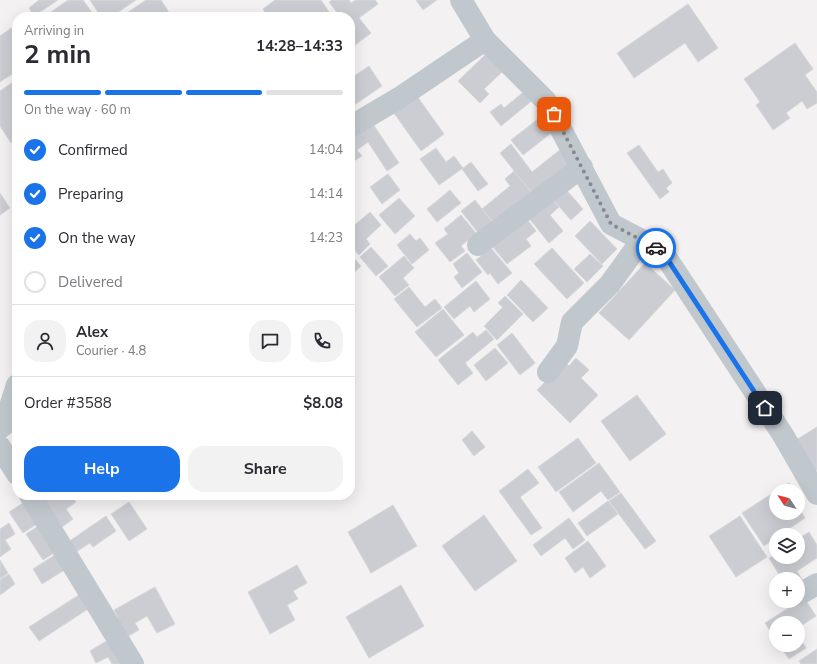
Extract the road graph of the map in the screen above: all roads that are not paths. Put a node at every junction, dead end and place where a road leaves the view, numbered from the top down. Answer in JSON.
{"nodes":[{"id":1,"x":461,"y":0,"type":"edge"},
{"id":2,"x":485,"y":40,"type":"junction"},
{"id":3,"x":355,"y":124,"type":"edge"},
{"id":4,"x":582,"y":167,"type":"junction"},
{"id":5,"x":641,"y":241,"type":"junction"},
{"id":6,"x":478,"y":246,"type":"dead end"},
{"id":7,"x":548,"y":372,"type":"dead end"},
{"id":8,"x":12,"y":400,"type":"edge"},
{"id":9,"x":0,"y":428,"type":"edge"},
{"id":10,"x":0,"y":447,"type":"edge"},
{"id":11,"x":12,"y":466,"type":"edge"},
{"id":12,"x":817,"y":494,"type":"edge"},
{"id":13,"x":33,"y":500,"type":"edge"},
{"id":14,"x":817,"y":584,"type":"edge"},
{"id":15,"x":805,"y":591,"type":"edge"},
{"id":16,"x":133,"y":664,"type":"edge"}],
"edges":[{"from":1,"to":2,"type":"street"},
{"from":2,"to":3,"type":"street"},
{"from":2,"to":4,"type":"street"},
{"from":4,"to":5,"type":"street"},
{"from":4,"to":6,"type":"street"},
{"from":5,"to":7,"type":"street"},
{"from":5,"to":12,"type":"street"},
{"from":8,"to":9,"type":"street"},
{"from":10,"to":11,"type":"street"},
{"from":13,"to":16,"type":"street"},
{"from":14,"to":15,"type":"street"}]}
